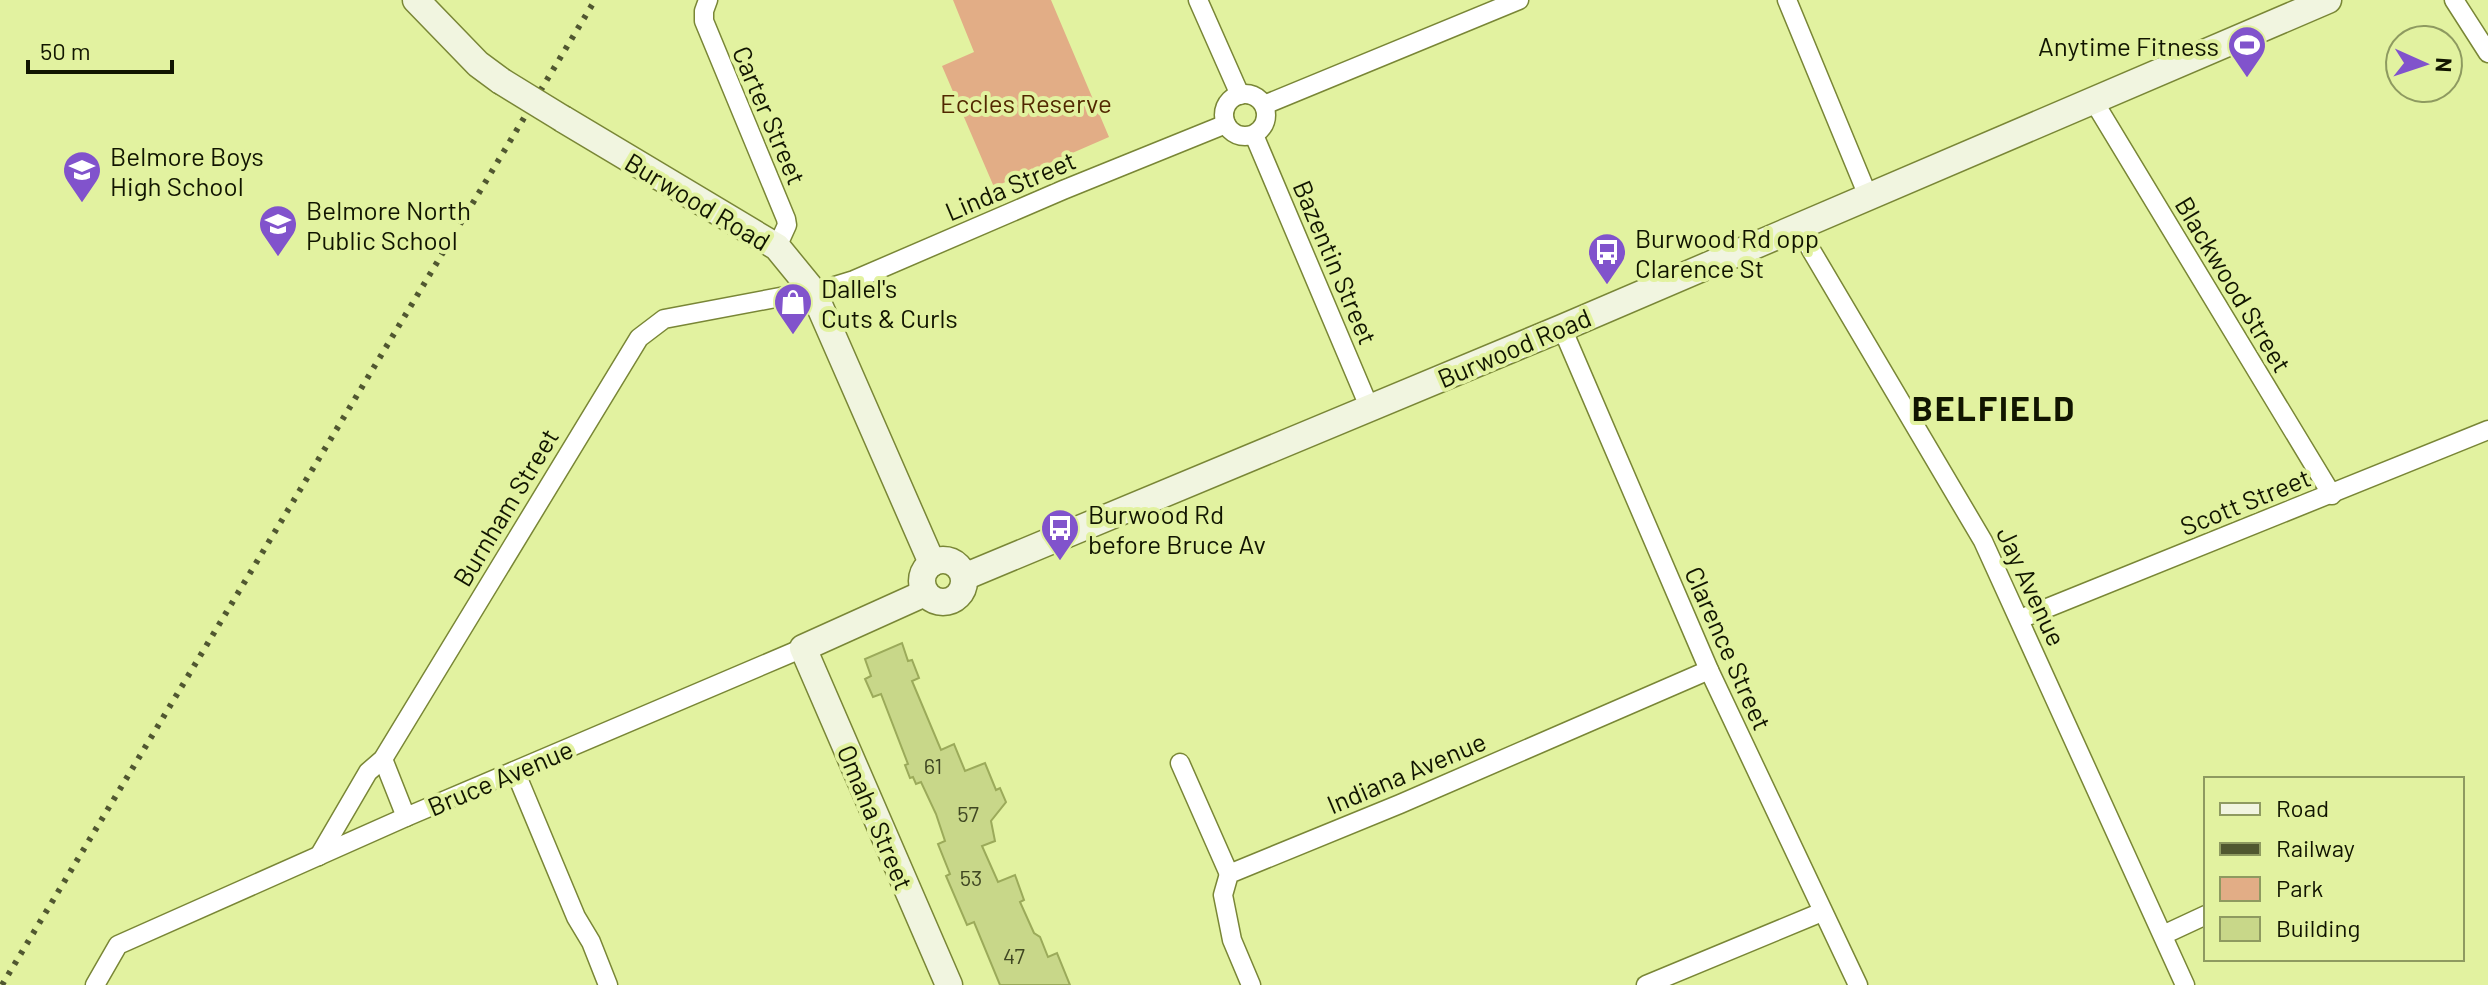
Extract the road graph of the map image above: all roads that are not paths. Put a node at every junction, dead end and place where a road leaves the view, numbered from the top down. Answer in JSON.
{"nodes":[{"id":1,"x":416,"y":0,"type":"edge"},
{"id":2,"x":708,"y":0,"type":"edge"},
{"id":3,"x":1198,"y":0,"type":"edge"},
{"id":4,"x":1519,"y":0,"type":"edge"},
{"id":5,"x":1787,"y":0,"type":"edge"},
{"id":6,"x":2328,"y":0,"type":"edge"},
{"id":7,"x":2454,"y":0,"type":"edge"},
{"id":8,"x":2488,"y":53,"type":"edge"},
{"id":9,"x":1240,"y":95,"type":"junction"},
{"id":10,"x":2093,"y":100,"type":"junction"},
{"id":11,"x":1264,"y":105,"type":"junction"},
{"id":12,"x":1226,"y":124,"type":"junction"},
{"id":13,"x":1254,"y":135,"type":"junction"},
{"id":14,"x":1868,"y":196,"type":"junction"},
{"id":15,"x":1800,"y":226,"type":"junction"},
{"id":16,"x":777,"y":247,"type":"junction"},
{"id":17,"x":813,"y":291,"type":"junction"},
{"id":18,"x":1562,"y":328,"type":"junction"},
{"id":19,"x":1370,"y":409,"type":"junction"},
{"id":20,"x":2488,"y":430,"type":"edge"},
{"id":21,"x":2332,"y":495,"type":"junction"},
{"id":22,"x":932,"y":563,"type":"junction"},
{"id":23,"x":964,"y":577,"type":"junction"},
{"id":24,"x":925,"y":593,"type":"junction"},
{"id":25,"x":2020,"y":619,"type":"junction"},
{"id":26,"x":803,"y":648,"type":"junction"},
{"id":27,"x":1709,"y":670,"type":"junction"},
{"id":28,"x":383,"y":759,"type":"junction"},
{"id":29,"x":1180,"y":763,"type":"dead end"},
{"id":30,"x":515,"y":771,"type":"junction"},
{"id":31,"x":406,"y":817,"type":"junction"},
{"id":32,"x":319,"y":856,"type":"junction"},
{"id":33,"x":1229,"y":874,"type":"junction"},
{"id":34,"x":1822,"y":912,"type":"junction"},
{"id":35,"x":2204,"y":916,"type":"edge"},
{"id":36,"x":2163,"y":935,"type":"junction"},
{"id":37,"x":95,"y":985,"type":"edge"},
{"id":38,"x":608,"y":985,"type":"edge"},
{"id":39,"x":949,"y":985,"type":"edge"},
{"id":40,"x":1251,"y":985,"type":"edge"},
{"id":41,"x":1646,"y":985,"type":"edge"},
{"id":42,"x":1858,"y":985,"type":"edge"},
{"id":43,"x":2185,"y":985,"type":"edge"}],
"edges":[{"from":1,"to":16,"type":"main road","name":"Burwood Road","bridge":true},
{"from":2,"to":16,"type":"street","name":"Carter Street"},
{"from":3,"to":9,"type":"street"},
{"from":4,"to":11,"type":"street"},
{"from":5,"to":14,"type":"street"},
{"from":6,"to":10,"type":"main road","name":"Burwood Road"},
{"from":7,"to":8,"type":"street"},
{"from":9,"to":11,"type":"street"},
{"from":9,"to":12,"type":"street"},
{"from":10,"to":14,"type":"main road","name":"Burwood Road"},
{"from":10,"to":21,"type":"street","name":"Blackwood Street"},
{"from":11,"to":13,"type":"street"},
{"from":12,"to":13,"type":"street"},
{"from":12,"to":17,"type":"street","name":"Linda Street"},
{"from":13,"to":19,"type":"street","name":"Bazentin Street"},
{"from":14,"to":15,"type":"main road","name":"Burwood Road"},
{"from":15,"to":18,"type":"main road","name":"Burwood Road"},
{"from":15,"to":25,"type":"street","name":"Jay Avenue"},
{"from":16,"to":17,"type":"main road","name":"Burwood Road"},
{"from":17,"to":22,"type":"main road","name":"Burwood Road"},
{"from":17,"to":28,"type":"street","name":"Burnham Street"},
{"from":18,"to":19,"type":"main road","name":"Burwood Road"},
{"from":18,"to":27,"type":"street","name":"Clarence Street"},
{"from":19,"to":23,"type":"main road","name":"Burwood Road"},
{"from":20,"to":21,"type":"street","name":"Scott Street"},
{"from":21,"to":25,"type":"street","name":"Scott Street"},
{"from":22,"to":23,"type":"main road"},
{"from":22,"to":24,"type":"main road"},
{"from":23,"to":24,"type":"main road"},
{"from":24,"to":26,"type":"main road","name":"Bruce Avenue"},
{"from":25,"to":36,"type":"street","name":"Jay Avenue"},
{"from":26,"to":30,"type":"street","name":"Bruce Avenue"},
{"from":26,"to":39,"type":"main road","name":"Omaha Street"},
{"from":27,"to":33,"type":"street","name":"Indiana Avenue"},
{"from":27,"to":34,"type":"street","name":"Clarence Street"},
{"from":28,"to":31,"type":"street"},
{"from":28,"to":32,"type":"street","name":"Burnham Street"},
{"from":29,"to":33,"type":"street"},
{"from":30,"to":31,"type":"street","name":"Bruce Avenue"},
{"from":30,"to":38,"type":"street"},
{"from":31,"to":32,"type":"street","name":"Bruce Avenue"},
{"from":32,"to":37,"type":"street","name":"Bruce Avenue"},
{"from":33,"to":40,"type":"street"},
{"from":34,"to":41,"type":"street"},
{"from":34,"to":42,"type":"street","name":"Clarence Street"},
{"from":35,"to":36,"type":"street"},
{"from":36,"to":43,"type":"street","name":"Jay Avenue"}]}
